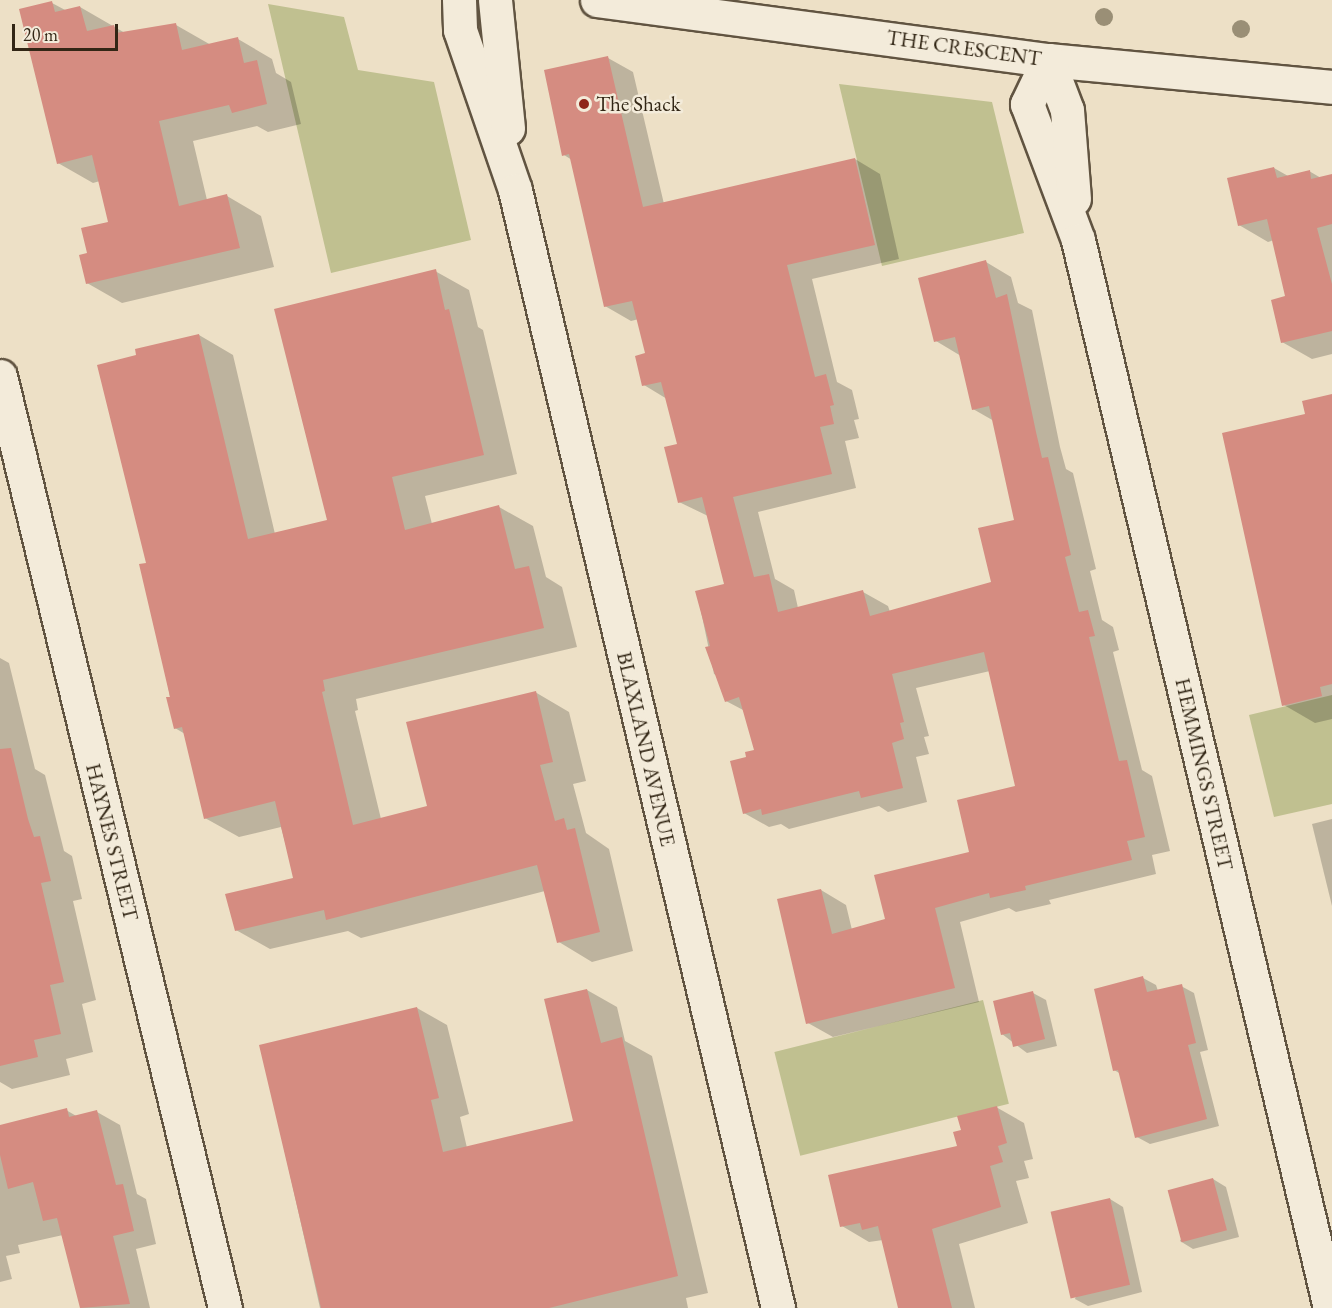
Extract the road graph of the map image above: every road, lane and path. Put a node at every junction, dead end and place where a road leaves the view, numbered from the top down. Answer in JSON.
{"nodes":[{"id":1,"x":459,"y":0,"type":"edge"},
{"id":2,"x":495,"y":0,"type":"edge"},
{"id":3,"x":597,"y":0,"type":"edge"},
{"id":4,"x":1048,"y":60,"type":"junction"},
{"id":5,"x":1332,"y":87,"type":"edge"},
{"id":6,"x":515,"y":190,"type":"junction"},
{"id":7,"x":0,"y":376,"type":"edge"},
{"id":8,"x":225,"y":1308,"type":"edge"},
{"id":9,"x":778,"y":1308,"type":"edge"},
{"id":10,"x":1330,"y":1308,"type":"edge"}],
"edges":[{"from":1,"to":6,"type":"street","name":"BLAXLAND AVENUE"},
{"from":2,"to":6,"type":"street","name":"BLAXLAND AVENUE"},
{"from":3,"to":4,"type":"street","name":"THE CRESCENT"},
{"from":4,"to":5,"type":"street","name":"THE CRESCENT"},
{"from":4,"to":10,"type":"street","name":"HEMMINGS STREET"},
{"from":6,"to":9,"type":"street","name":"BLAXLAND AVENUE"},
{"from":7,"to":8,"type":"street","name":"HAYNES STREET"}]}
